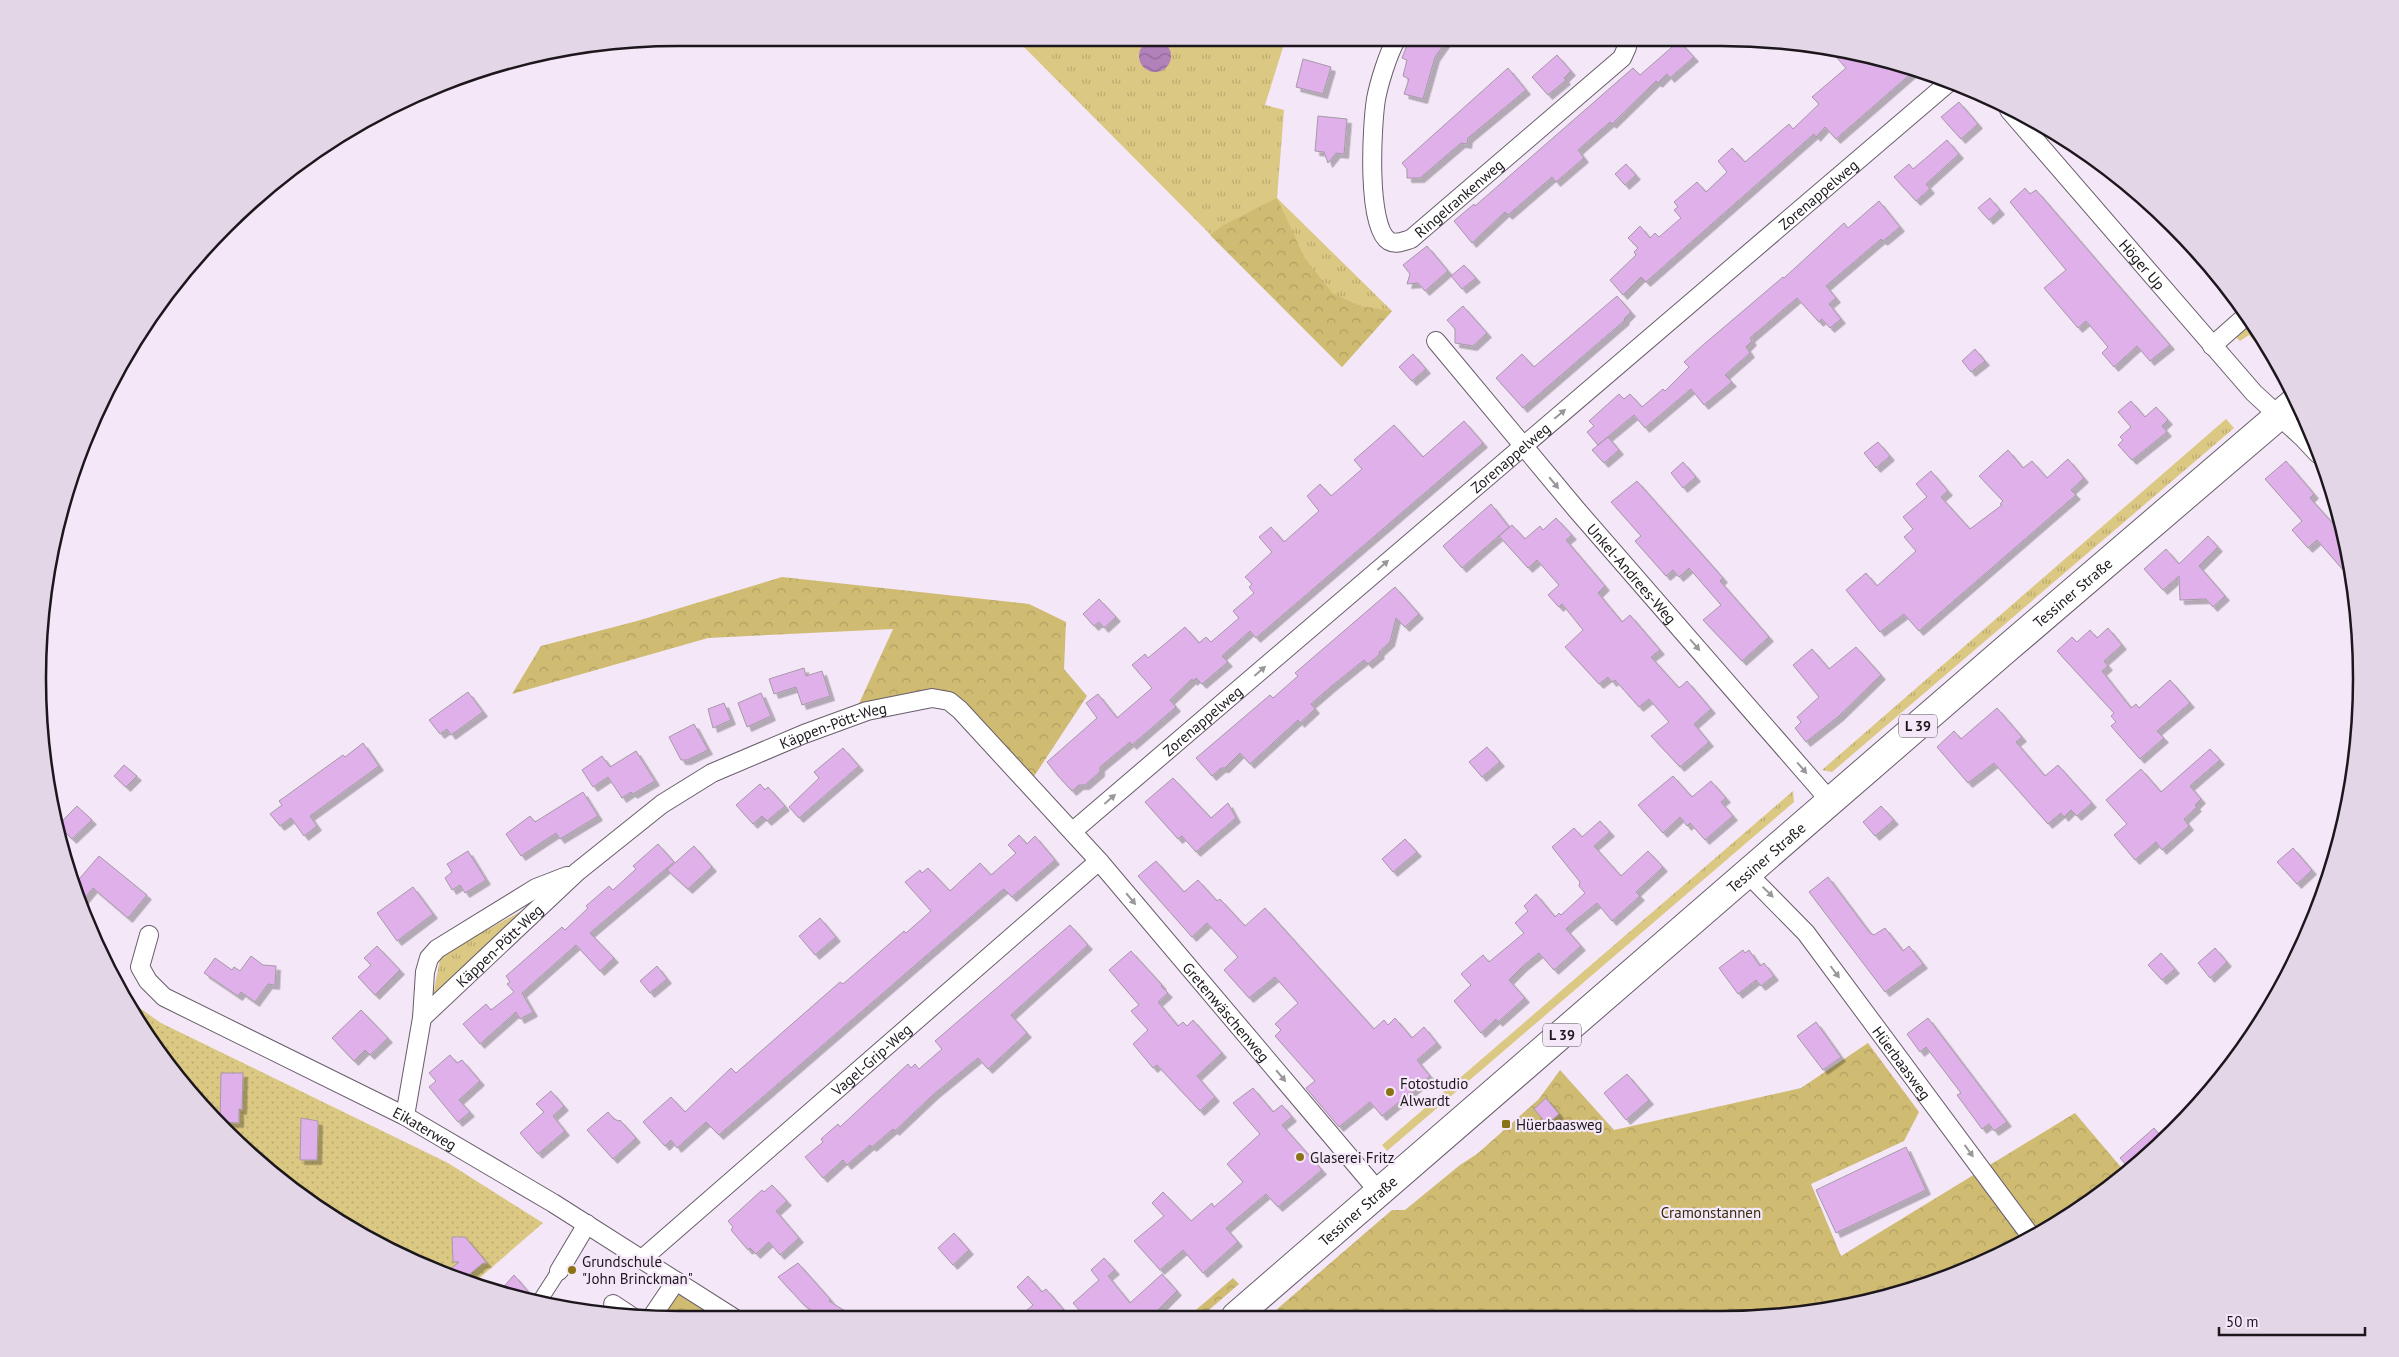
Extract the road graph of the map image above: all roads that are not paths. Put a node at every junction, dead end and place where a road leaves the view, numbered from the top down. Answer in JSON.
{"nodes":[{"id":1,"x":1394,"y":46,"type":"edge"},
{"id":2,"x":1627,"y":46,"type":"edge"},
{"id":3,"x":1943,"y":87,"type":"edge"},
{"id":4,"x":2018,"y":121,"type":"edge"},
{"id":5,"x":2241,"y":320,"type":"edge"},
{"id":6,"x":1436,"y":341,"type":"dead end"},
{"id":7,"x":2212,"y":346,"type":"junction"},
{"id":8,"x":2288,"y":408,"type":"edge"},
{"id":9,"x":2301,"y":428,"type":"edge"},
{"id":10,"x":1522,"y":446,"type":"junction"},
{"id":11,"x":1831,"y":802,"type":"junction"},
{"id":12,"x":1073,"y":831,"type":"junction"},
{"id":13,"x":1099,"y":861,"type":"junction"},
{"id":14,"x":577,"y":872,"type":"junction"},
{"id":15,"x":1748,"y":874,"type":"junction"},
{"id":16,"x":149,"y":935,"type":"dead end"},
{"id":17,"x":422,"y":1018,"type":"junction"},
{"id":18,"x":405,"y":1116,"type":"junction"},
{"id":19,"x":1379,"y":1192,"type":"junction"},
{"id":20,"x":587,"y":1224,"type":"junction"},
{"id":21,"x":2028,"y":1231,"type":"edge"},
{"id":22,"x":642,"y":1258,"type":"junction"},
{"id":23,"x":558,"y":1271,"type":"joint"},
{"id":24,"x":676,"y":1281,"type":"junction"},
{"id":25,"x":543,"y":1296,"type":"edge"},
{"id":26,"x":613,"y":1304,"type":"dead end"},
{"id":27,"x":618,"y":1307,"type":"edge"},
{"id":28,"x":656,"y":1310,"type":"edge"},
{"id":29,"x":723,"y":1311,"type":"edge"},
{"id":30,"x":1242,"y":1311,"type":"edge"}],
"edges":[{"from":1,"to":2,"type":"street","name":"Ringelrankenweg"},
{"from":10,"to":3,"type":"street","name":"Zorenappelweg","one_way":true},
{"from":4,"to":7,"type":"street","name":"Höger Up"},
{"from":5,"to":7,"type":"street"},
{"from":6,"to":10,"type":"street","name":"Unkel-Andrees-Weg"},
{"from":7,"to":8,"type":"street","name":"Höger Up"},
{"from":8,"to":9,"type":"street","name":"Höger Up"},
{"from":8,"to":11,"type":"main road","name":"Tessiner Straße","number":"L 39"},
{"from":10,"to":11,"type":"street","name":"Unkel-Andrees-Weg","one_way":true},
{"from":12,"to":10,"type":"street","name":"Zorenappelweg","one_way":true},
{"from":11,"to":15,"type":"main road","name":"Tessiner Straße","number":"L 39"},
{"from":12,"to":13,"type":"street","name":"Gretenwäschenweg"},
{"from":12,"to":14,"type":"street","name":"Käppen-Pött-Weg"},
{"from":13,"to":19,"type":"street","name":"Gretenwäschenweg","one_way":true},
{"from":13,"to":22,"type":"street","name":"Vagel-Grip-Weg"},
{"from":14,"to":17,"type":"street","name":"Käppen-Pött-Weg"},
{"from":14,"to":17,"type":"street","name":"Käppen-Pött-Weg"},
{"from":15,"to":19,"type":"main road","name":"Tessiner Straße","number":"L 39"},
{"from":15,"to":21,"type":"street","name":"Hüerbaasweg","one_way":true},
{"from":16,"to":18,"type":"street","name":"Eikaterweg"},
{"from":17,"to":18,"type":"street","name":"Käppen-Pött-Weg"},
{"from":18,"to":20,"type":"street","name":"Eikaterweg"},
{"from":19,"to":30,"type":"main road","name":"Tessiner Straße","number":"L 39"},
{"from":20,"to":22,"type":"street","name":"Eikaterweg"},
{"from":20,"to":23,"type":"street"},
{"from":22,"to":24,"type":"street","name":"Eikaterweg"},
{"from":23,"to":25,"type":"street"},
{"from":24,"to":28,"type":"street"},
{"from":24,"to":29,"type":"street","name":"Eikaterweg"},
{"from":26,"to":27,"type":"street"}]}
